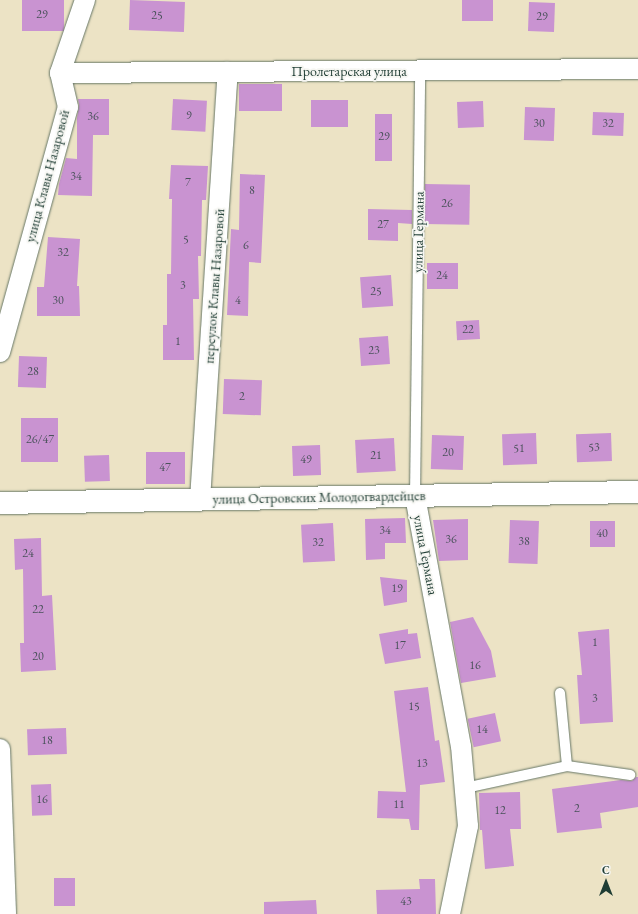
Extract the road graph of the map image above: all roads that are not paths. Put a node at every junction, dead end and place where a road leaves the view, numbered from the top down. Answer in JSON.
{"nodes":[{"id":1,"x":85,"y":0,"type":"edge"},
{"id":2,"x":638,"y":69,"type":"edge"},
{"id":3,"x":420,"y":71,"type":"junction"},
{"id":4,"x":228,"y":72,"type":"junction"},
{"id":5,"x":60,"y":73,"type":"junction"},
{"id":6,"x":0,"y":352,"type":"edge"},
{"id":7,"x":638,"y":492,"type":"edge"},
{"id":8,"x":415,"y":496,"type":"junction"},
{"id":9,"x":200,"y":500,"type":"junction"},
{"id":10,"x":0,"y":503,"type":"edge"},
{"id":11,"x":560,"y":693,"type":"dead end"},
{"id":12,"x":0,"y":749,"type":"edge"},
{"id":13,"x":567,"y":766,"type":"junction"},
{"id":14,"x":630,"y":775,"type":"dead end"},
{"id":15,"x":465,"y":788,"type":"junction"},
{"id":16,"x":6,"y":914,"type":"edge"},
{"id":17,"x":450,"y":914,"type":"edge"}],
"edges":[{"from":1,"to":5,"type":"street"},
{"from":2,"to":3,"type":"street","name":"Пролетарская улица"},
{"from":3,"to":4,"type":"street","name":"Пролетарская улица"},
{"from":3,"to":8,"type":"lane","name":"улица Германа"},
{"from":4,"to":5,"type":"street","name":"Пролетарская улица"},
{"from":4,"to":9,"type":"street","name":"переулок Клавы Назаровой"},
{"from":5,"to":6,"type":"street","name":"улица Клавы Назаровой"},
{"from":7,"to":8,"type":"main road","name":"улица Островских Молодогвардейцев"},
{"from":8,"to":9,"type":"main road","name":"улица Островских Молодогвардейцев"},
{"from":8,"to":15,"type":"street","name":"улица Германа"},
{"from":9,"to":10,"type":"main road","name":"улица Островских Молодогвардейцев"},
{"from":11,"to":13,"type":"lane"},
{"from":12,"to":16,"type":"street"},
{"from":13,"to":14,"type":"lane"},
{"from":13,"to":15,"type":"lane"},
{"from":15,"to":17,"type":"street","name":"улица Германа"}]}
